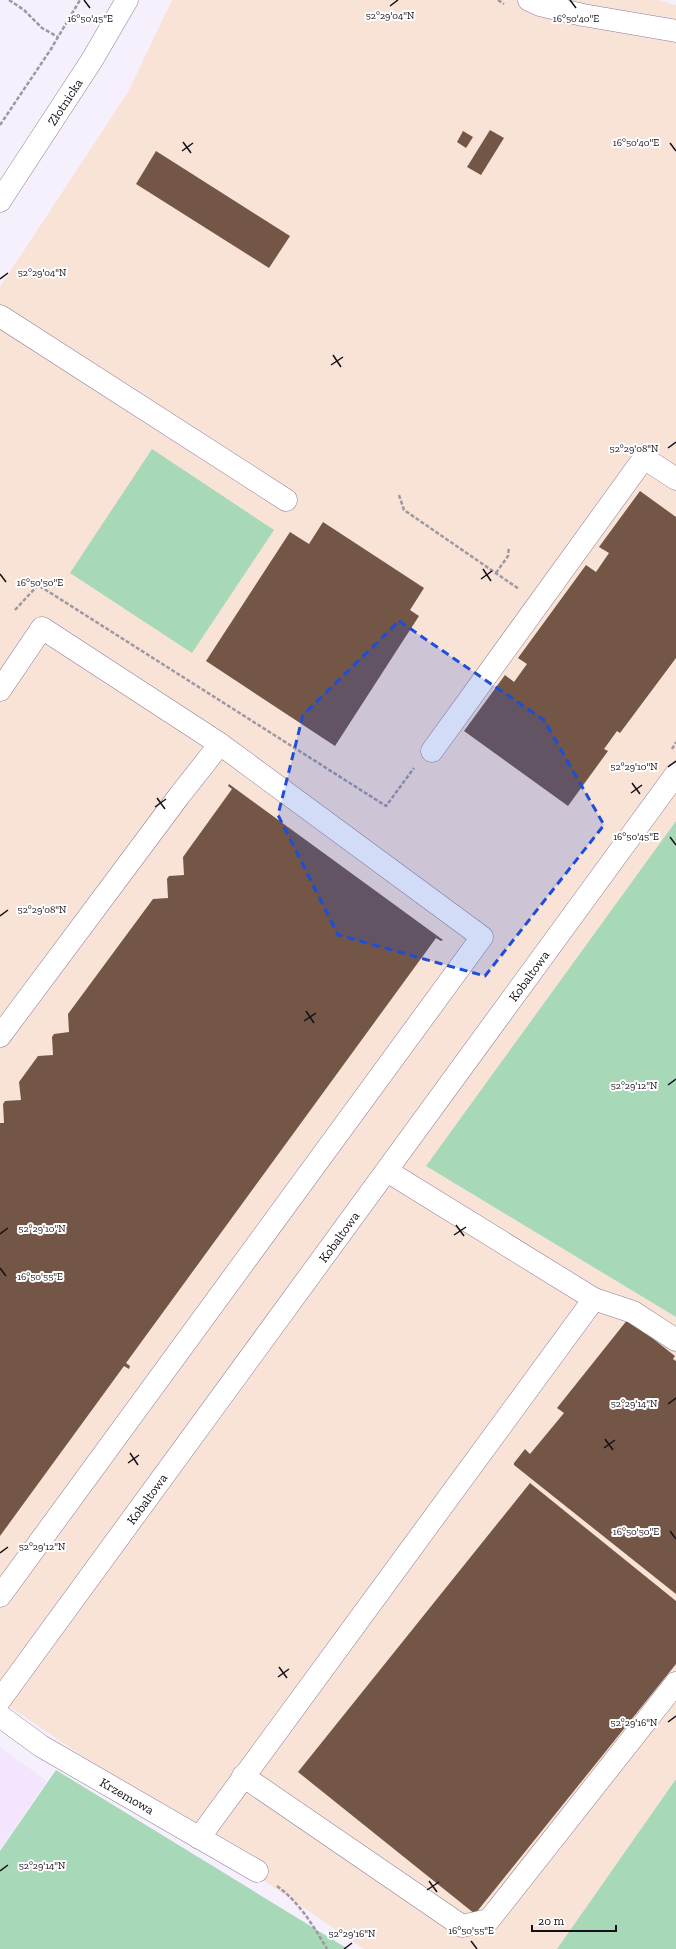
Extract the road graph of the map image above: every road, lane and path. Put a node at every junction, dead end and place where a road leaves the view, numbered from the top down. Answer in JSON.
{"nodes":[{"id":1,"x":9,"y":0,"type":"edge"},
{"id":2,"x":80,"y":0,"type":"edge"},
{"id":3,"x":127,"y":0,"type":"edge"},
{"id":4,"x":530,"y":0,"type":"edge"},
{"id":5,"x":676,"y":31,"type":"edge"},
{"id":6,"x":58,"y":37,"type":"junction"},
{"id":7,"x":0,"y":125,"type":"edge"},
{"id":8,"x":0,"y":201,"type":"edge"},
{"id":9,"x":0,"y":316,"type":"edge"},
{"id":10,"x":676,"y":480,"type":"edge"},
{"id":11,"x":399,"y":494,"type":"dead end"},
{"id":12,"x":286,"y":500,"type":"dead end"},
{"id":13,"x":509,"y":547,"type":"dead end"},
{"id":14,"x":496,"y":573,"type":"junction"},
{"id":15,"x":539,"y":602,"type":"junction"},
{"id":16,"x":15,"y":610,"type":"dead end"},
{"id":17,"x":0,"y":690,"type":"edge"},
{"id":18,"x":220,"y":744,"type":"junction"},
{"id":19,"x":432,"y":751,"type":"joint"},
{"id":20,"x":676,"y":774,"type":"edge"},
{"id":21,"x":0,"y":1036,"type":"edge"},
{"id":22,"x":387,"y":1171,"type":"junction"},
{"id":23,"x":594,"y":1299,"type":"junction"},
{"id":24,"x":676,"y":1340,"type":"edge"},
{"id":25,"x":0,"y":1596,"type":"edge"},
{"id":26,"x":676,"y":1682,"type":"edge"},
{"id":27,"x":0,"y":1700,"type":"edge"},
{"id":28,"x":0,"y":1716,"type":"edge"},
{"id":29,"x":243,"y":1776,"type":"junction"},
{"id":30,"x":199,"y":1838,"type":"junction"},
{"id":31,"x":257,"y":1871,"type":"joint"},
{"id":32,"x":327,"y":1949,"type":"edge"}],
"edges":[{"from":1,"to":6,"type":"path"},
{"from":2,"to":6,"type":"path"},
{"from":3,"to":8,"type":"street","name":"Złotnicka"},
{"from":4,"to":5,"type":"street"},
{"from":6,"to":7,"type":"path"},
{"from":9,"to":12,"type":"street"},
{"from":10,"to":15,"type":"street"},
{"from":11,"to":14,"type":"path"},
{"from":13,"to":14,"type":"path"},
{"from":14,"to":15,"type":"path"},
{"from":15,"to":19,"type":"street"},
{"from":16,"to":19,"type":"path"},
{"from":17,"to":18,"type":"street"},
{"from":18,"to":21,"type":"street"},
{"from":18,"to":25,"type":"street"},
{"from":20,"to":22,"type":"street","name":"Kobaltowa"},
{"from":22,"to":23,"type":"street"},
{"from":22,"to":27,"type":"street","name":"Kobaltowa"},
{"from":23,"to":24,"type":"street"},
{"from":23,"to":29,"type":"street"},
{"from":26,"to":29,"type":"street"},
{"from":28,"to":30,"type":"street","name":"Krzemowa"},
{"from":29,"to":30,"type":"street"},
{"from":30,"to":31,"type":"street","name":"Krzemowa"},
{"from":31,"to":32,"type":"path"}]}
